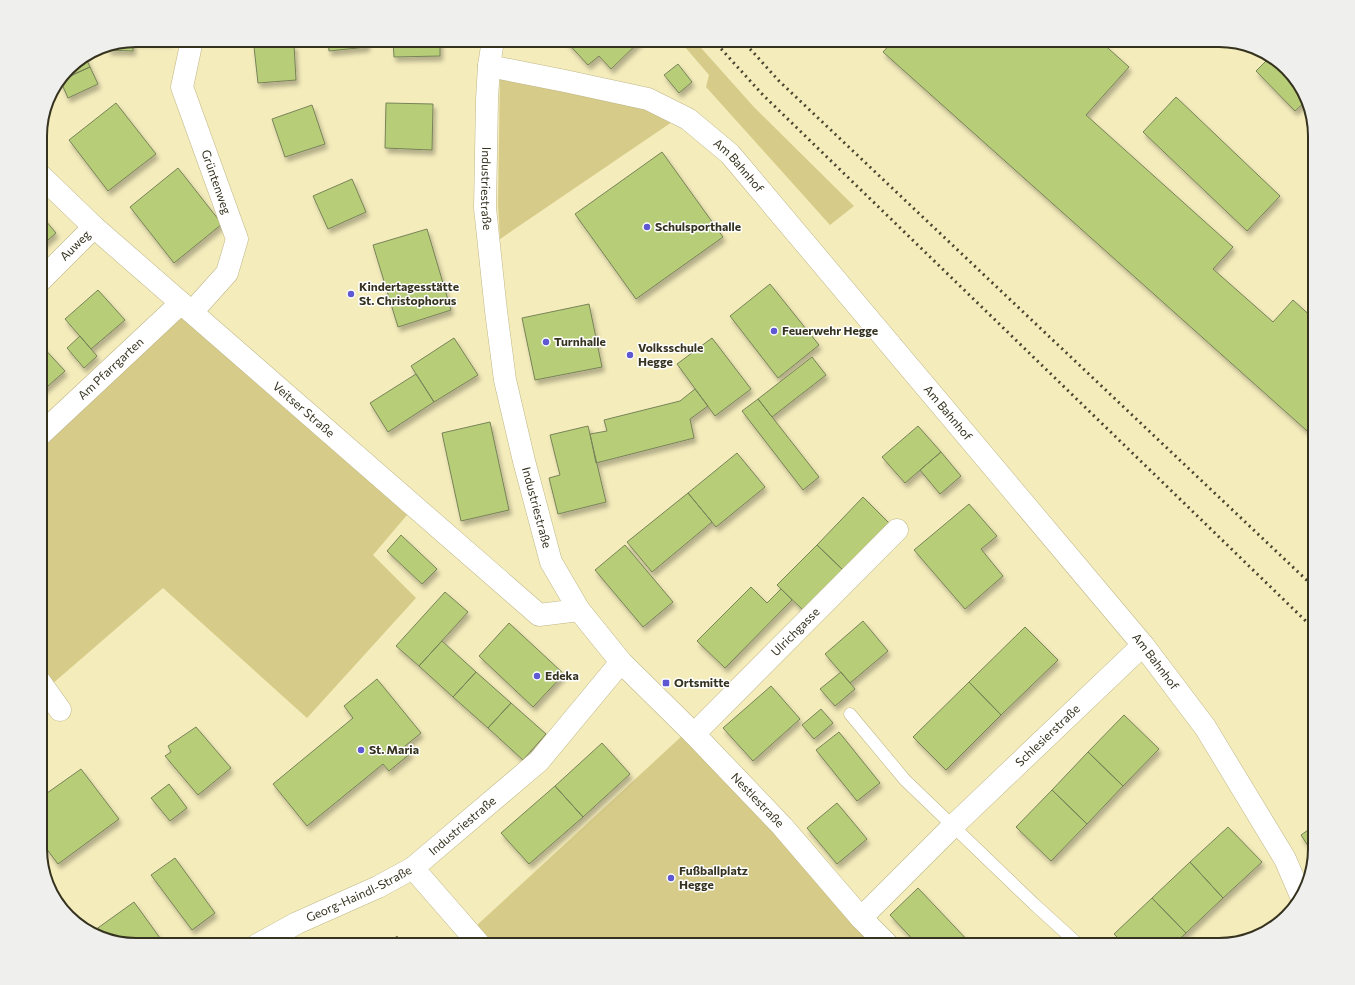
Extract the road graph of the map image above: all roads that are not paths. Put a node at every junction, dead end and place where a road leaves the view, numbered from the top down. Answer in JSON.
{"nodes":[{"id":1,"x":191,"y":47,"type":"edge"},
{"id":2,"x":492,"y":47,"type":"edge"},
{"id":3,"x":489,"y":66,"type":"junction"},
{"id":4,"x":47,"y":182,"type":"edge"},
{"id":5,"x":94,"y":227,"type":"junction"},
{"id":6,"x":47,"y":274,"type":"edge"},
{"id":7,"x":186,"y":307,"type":"junction"},
{"id":8,"x":47,"y":429,"type":"edge"},
{"id":9,"x":897,"y":530,"type":"dead end"},
{"id":10,"x":579,"y":610,"type":"junction"},
{"id":11,"x":1143,"y":645,"type":"junction"},
{"id":12,"x":621,"y":662,"type":"junction"},
{"id":13,"x":47,"y":692,"type":"edge"},
{"id":14,"x":60,"y":710,"type":"dead end"},
{"id":15,"x":850,"y":714,"type":"dead end"},
{"id":16,"x":694,"y":734,"type":"junction"},
{"id":17,"x":953,"y":826,"type":"junction"},
{"id":18,"x":413,"y":868,"type":"junction"},
{"id":19,"x":1298,"y":889,"type":"edge"},
{"id":20,"x":861,"y":918,"type":"junction"},
{"id":21,"x":270,"y":938,"type":"edge"},
{"id":22,"x":474,"y":938,"type":"edge"},
{"id":23,"x":881,"y":938,"type":"edge"},
{"id":24,"x":1072,"y":938,"type":"edge"}],
"edges":[{"from":1,"to":7,"type":"street","name":"Grüntenweg"},
{"from":2,"to":3,"type":"street","name":"Industriestraße"},
{"from":3,"to":10,"type":"street","name":"Industriestraße"},
{"from":3,"to":11,"type":"street","name":"Am Bahnhof"},
{"from":4,"to":5,"type":"street","name":"Veitser Straße"},
{"from":5,"to":6,"type":"street","name":"Auweg"},
{"from":5,"to":7,"type":"street","name":"Veitser Straße"},
{"from":7,"to":8,"type":"street","name":"Am Pfarrgarten"},
{"from":7,"to":10,"type":"street","name":"Veitser Straße"},
{"from":9,"to":16,"type":"street","name":"Ulrichgasse"},
{"from":10,"to":12,"type":"street","name":"Industriestraße"},
{"from":11,"to":17,"type":"street","name":"Schlesierstraße"},
{"from":11,"to":19,"type":"street","name":"Am Bahnhof"},
{"from":12,"to":16,"type":"street","name":"Nestlestraße"},
{"from":12,"to":18,"type":"street","name":"Industriestraße"},
{"from":13,"to":14,"type":"street"},
{"from":15,"to":17,"type":"lane"},
{"from":16,"to":20,"type":"street","name":"Nestlestraße"},
{"from":17,"to":20,"type":"street","name":"Schlesierstraße"},
{"from":17,"to":24,"type":"lane"},
{"from":18,"to":21,"type":"street","name":"Georg-Haindl-Straße"},
{"from":18,"to":22,"type":"street","name":"Georg-Haindl-Straße"},
{"from":20,"to":23,"type":"street","name":"Nestlestraße"}]}
